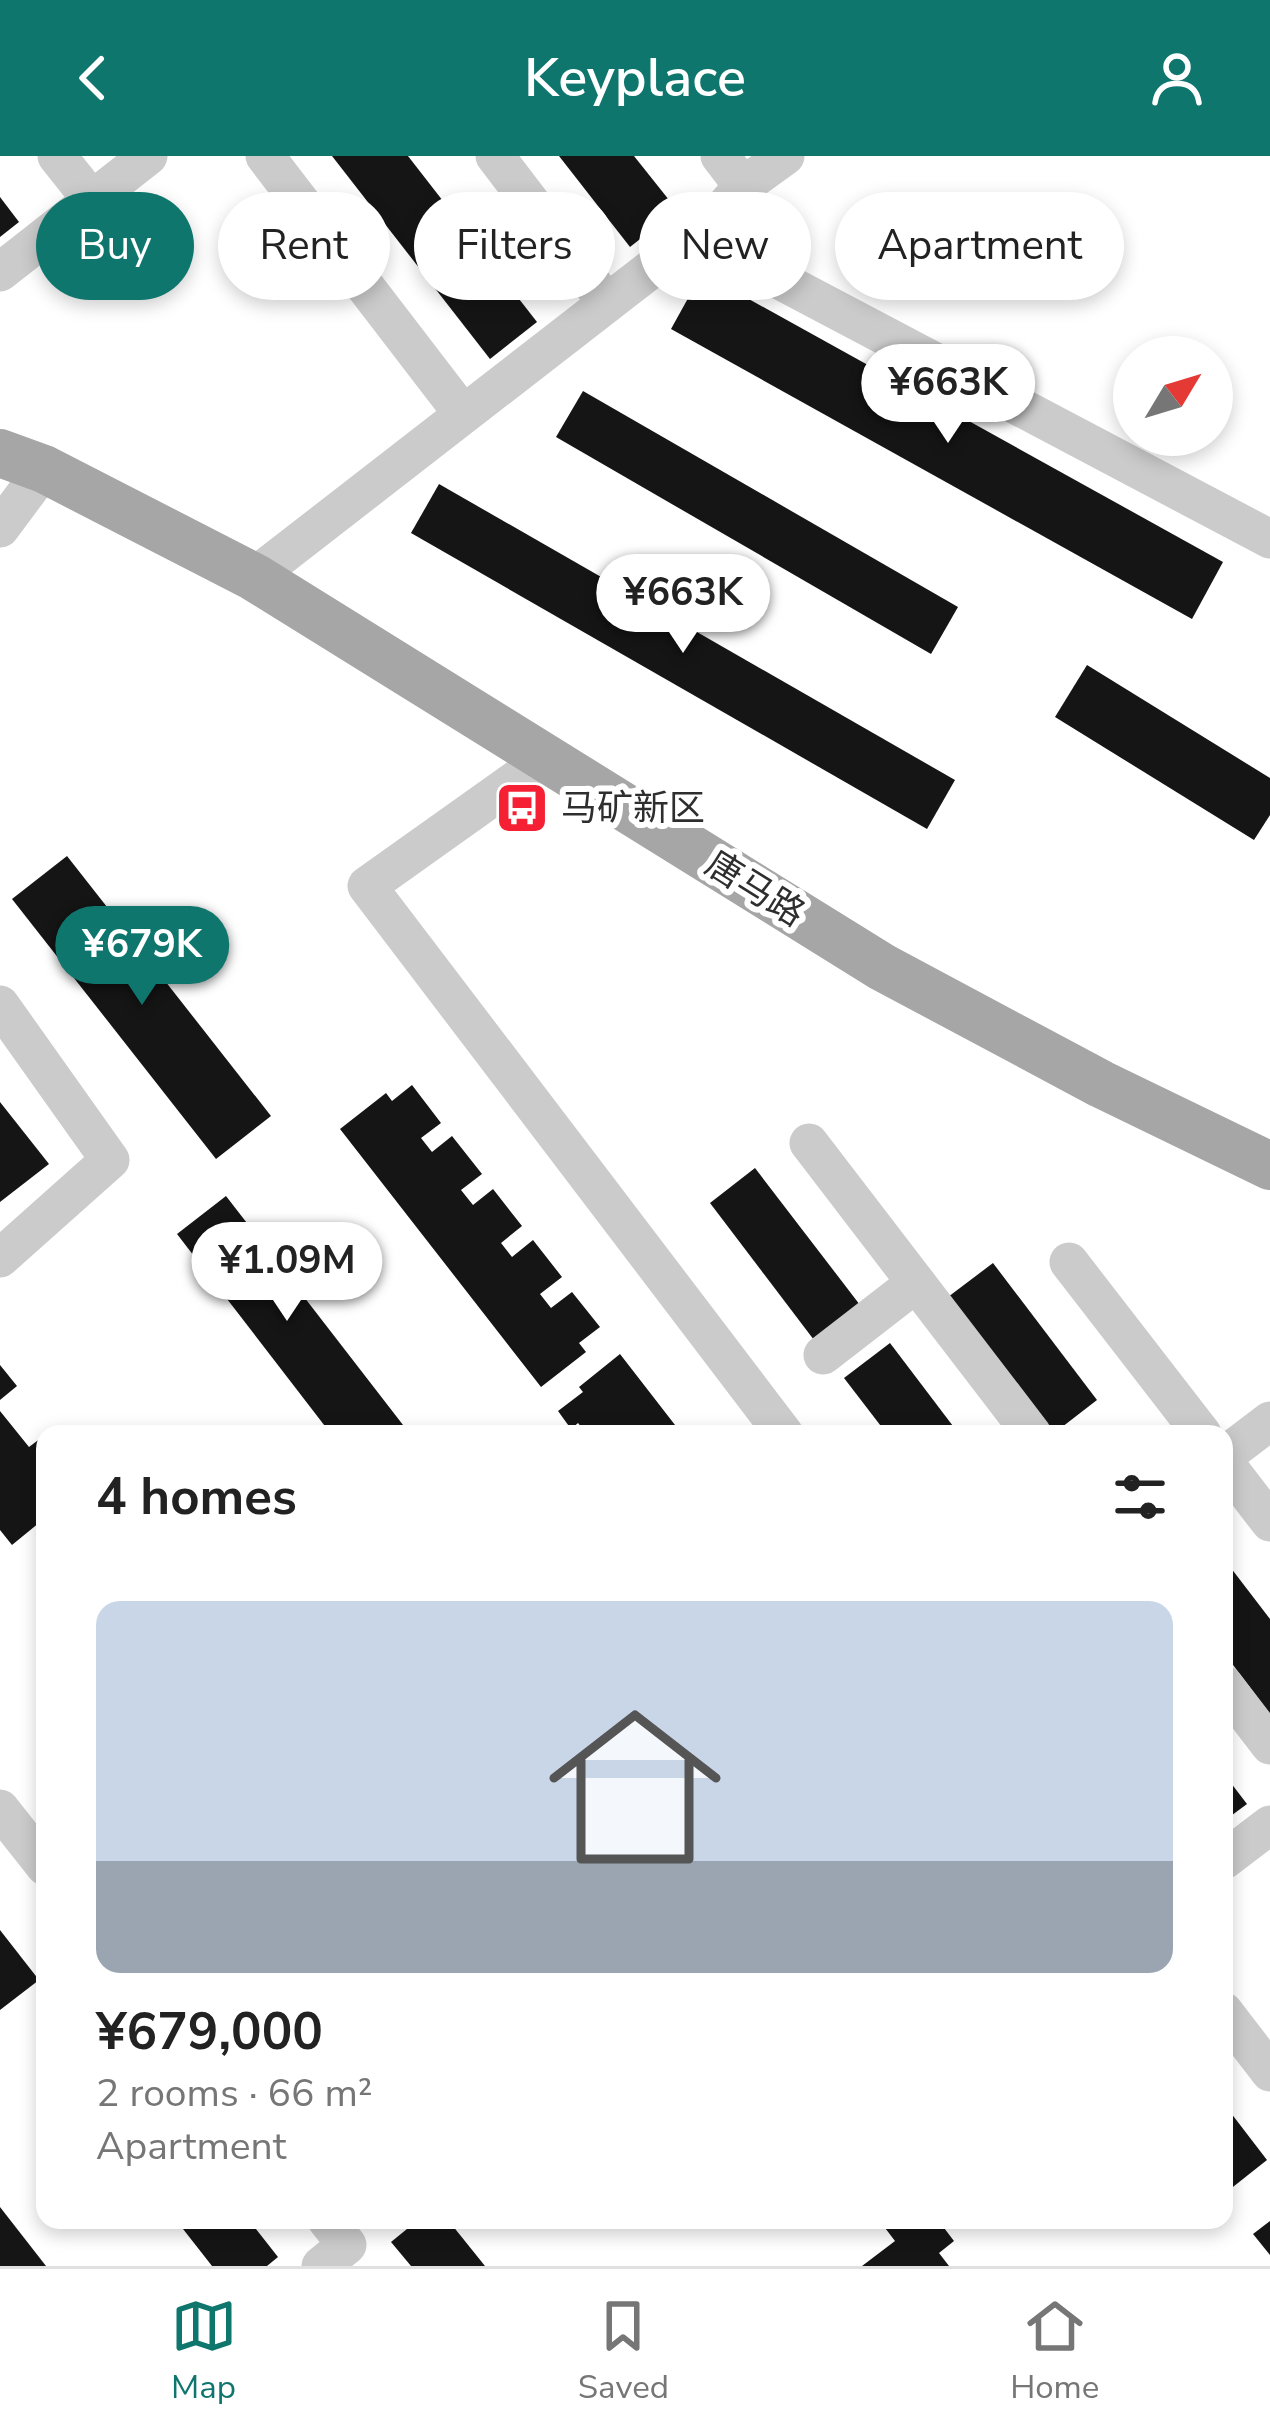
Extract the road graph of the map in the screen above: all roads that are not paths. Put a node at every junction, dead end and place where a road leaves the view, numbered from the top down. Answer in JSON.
{"nodes":[{"id":1,"x":58,"y":156,"type":"edge"},
{"id":2,"x":148,"y":156,"type":"edge"},
{"id":3,"x":265,"y":156,"type":"edge"},
{"id":4,"x":495,"y":156,"type":"edge"},
{"id":5,"x":784,"y":156,"type":"edge"},
{"id":6,"x":731,"y":171,"type":"edge"},
{"id":7,"x":86,"y":192,"type":"edge"},
{"id":8,"x":102,"y":192,"type":"edge"},
{"id":9,"x":36,"y":244,"type":"edge"},
{"id":10,"x":0,"y":272,"type":"edge"},
{"id":11,"x":639,"y":279,"type":"edge"},
{"id":12,"x":811,"y":297,"type":"edge"},
{"id":13,"x":607,"y":304,"type":"junction"},
{"id":14,"x":463,"y":415,"type":"junction"},
{"id":15,"x":22,"y":461,"type":"edge"},
{"id":16,"x":0,"y":528,"type":"edge"},
{"id":17,"x":1270,"y":539,"type":"edge"},
{"id":18,"x":254,"y":577,"type":"junction"},
{"id":19,"x":544,"y":760,"type":"junction"},
{"id":20,"x":0,"y":1005,"type":"edge"},
{"id":21,"x":809,"y":1143,"type":"dead end"},
{"id":22,"x":1270,"y":1166,"type":"edge"},
{"id":23,"x":0,"y":1258,"type":"edge"},
{"id":24,"x":1069,"y":1262,"type":"dead end"},
{"id":25,"x":916,"y":1283,"type":"junction"},
{"id":26,"x":823,"y":1355,"type":"dead end"},
{"id":27,"x":1270,"y":1421,"type":"edge"},
{"id":28,"x":777,"y":1425,"type":"edge"},
{"id":29,"x":1025,"y":1425,"type":"edge"},
{"id":30,"x":1184,"y":1425,"type":"edge"},
{"id":31,"x":1233,"y":1452,"type":"edge"},
{"id":32,"x":1233,"y":1471,"type":"edge"},
{"id":33,"x":1270,"y":1522,"type":"edge"},
{"id":34,"x":1233,"y":1697,"type":"edge"},
{"id":35,"x":1270,"y":1745,"type":"edge"},
{"id":36,"x":0,"y":1809,"type":"edge"},
{"id":37,"x":1270,"y":1825,"type":"edge"},
{"id":38,"x":1233,"y":1853,"type":"edge"},
{"id":39,"x":36,"y":1855,"type":"edge"},
{"id":40,"x":1233,"y":2024,"type":"edge"},
{"id":41,"x":1270,"y":2072,"type":"edge"},
{"id":42,"x":334,"y":2229,"type":"edge"},
{"id":43,"x":320,"y":2266,"type":"edge"}],
"edges":[{"from":1,"to":7,"type":"street"},
{"from":2,"to":8,"type":"street"},
{"from":3,"to":14,"type":"street"},
{"from":4,"to":13,"type":"street"},
{"from":5,"to":6,"type":"street"},
{"from":9,"to":10,"type":"street"},
{"from":11,"to":13,"type":"street"},
{"from":12,"to":17,"type":"street"},
{"from":13,"to":14,"type":"street"},
{"from":14,"to":18,"type":"street"},
{"from":15,"to":16,"type":"street"},
{"from":15,"to":18,"type":"main road","name":"唐马路"},
{"from":18,"to":19,"type":"main road","name":"唐马路"},
{"from":19,"to":22,"type":"main road","name":"唐马路"},
{"from":19,"to":28,"type":"street"},
{"from":20,"to":23,"type":"street"},
{"from":21,"to":25,"type":"street"},
{"from":24,"to":30,"type":"street"},
{"from":25,"to":26,"type":"street"},
{"from":25,"to":29,"type":"street"},
{"from":27,"to":31,"type":"street"},
{"from":32,"to":33,"type":"street"},
{"from":34,"to":35,"type":"street"},
{"from":36,"to":39,"type":"street"},
{"from":37,"to":38,"type":"street"},
{"from":40,"to":41,"type":"street"},
{"from":42,"to":43,"type":"street"}]}
